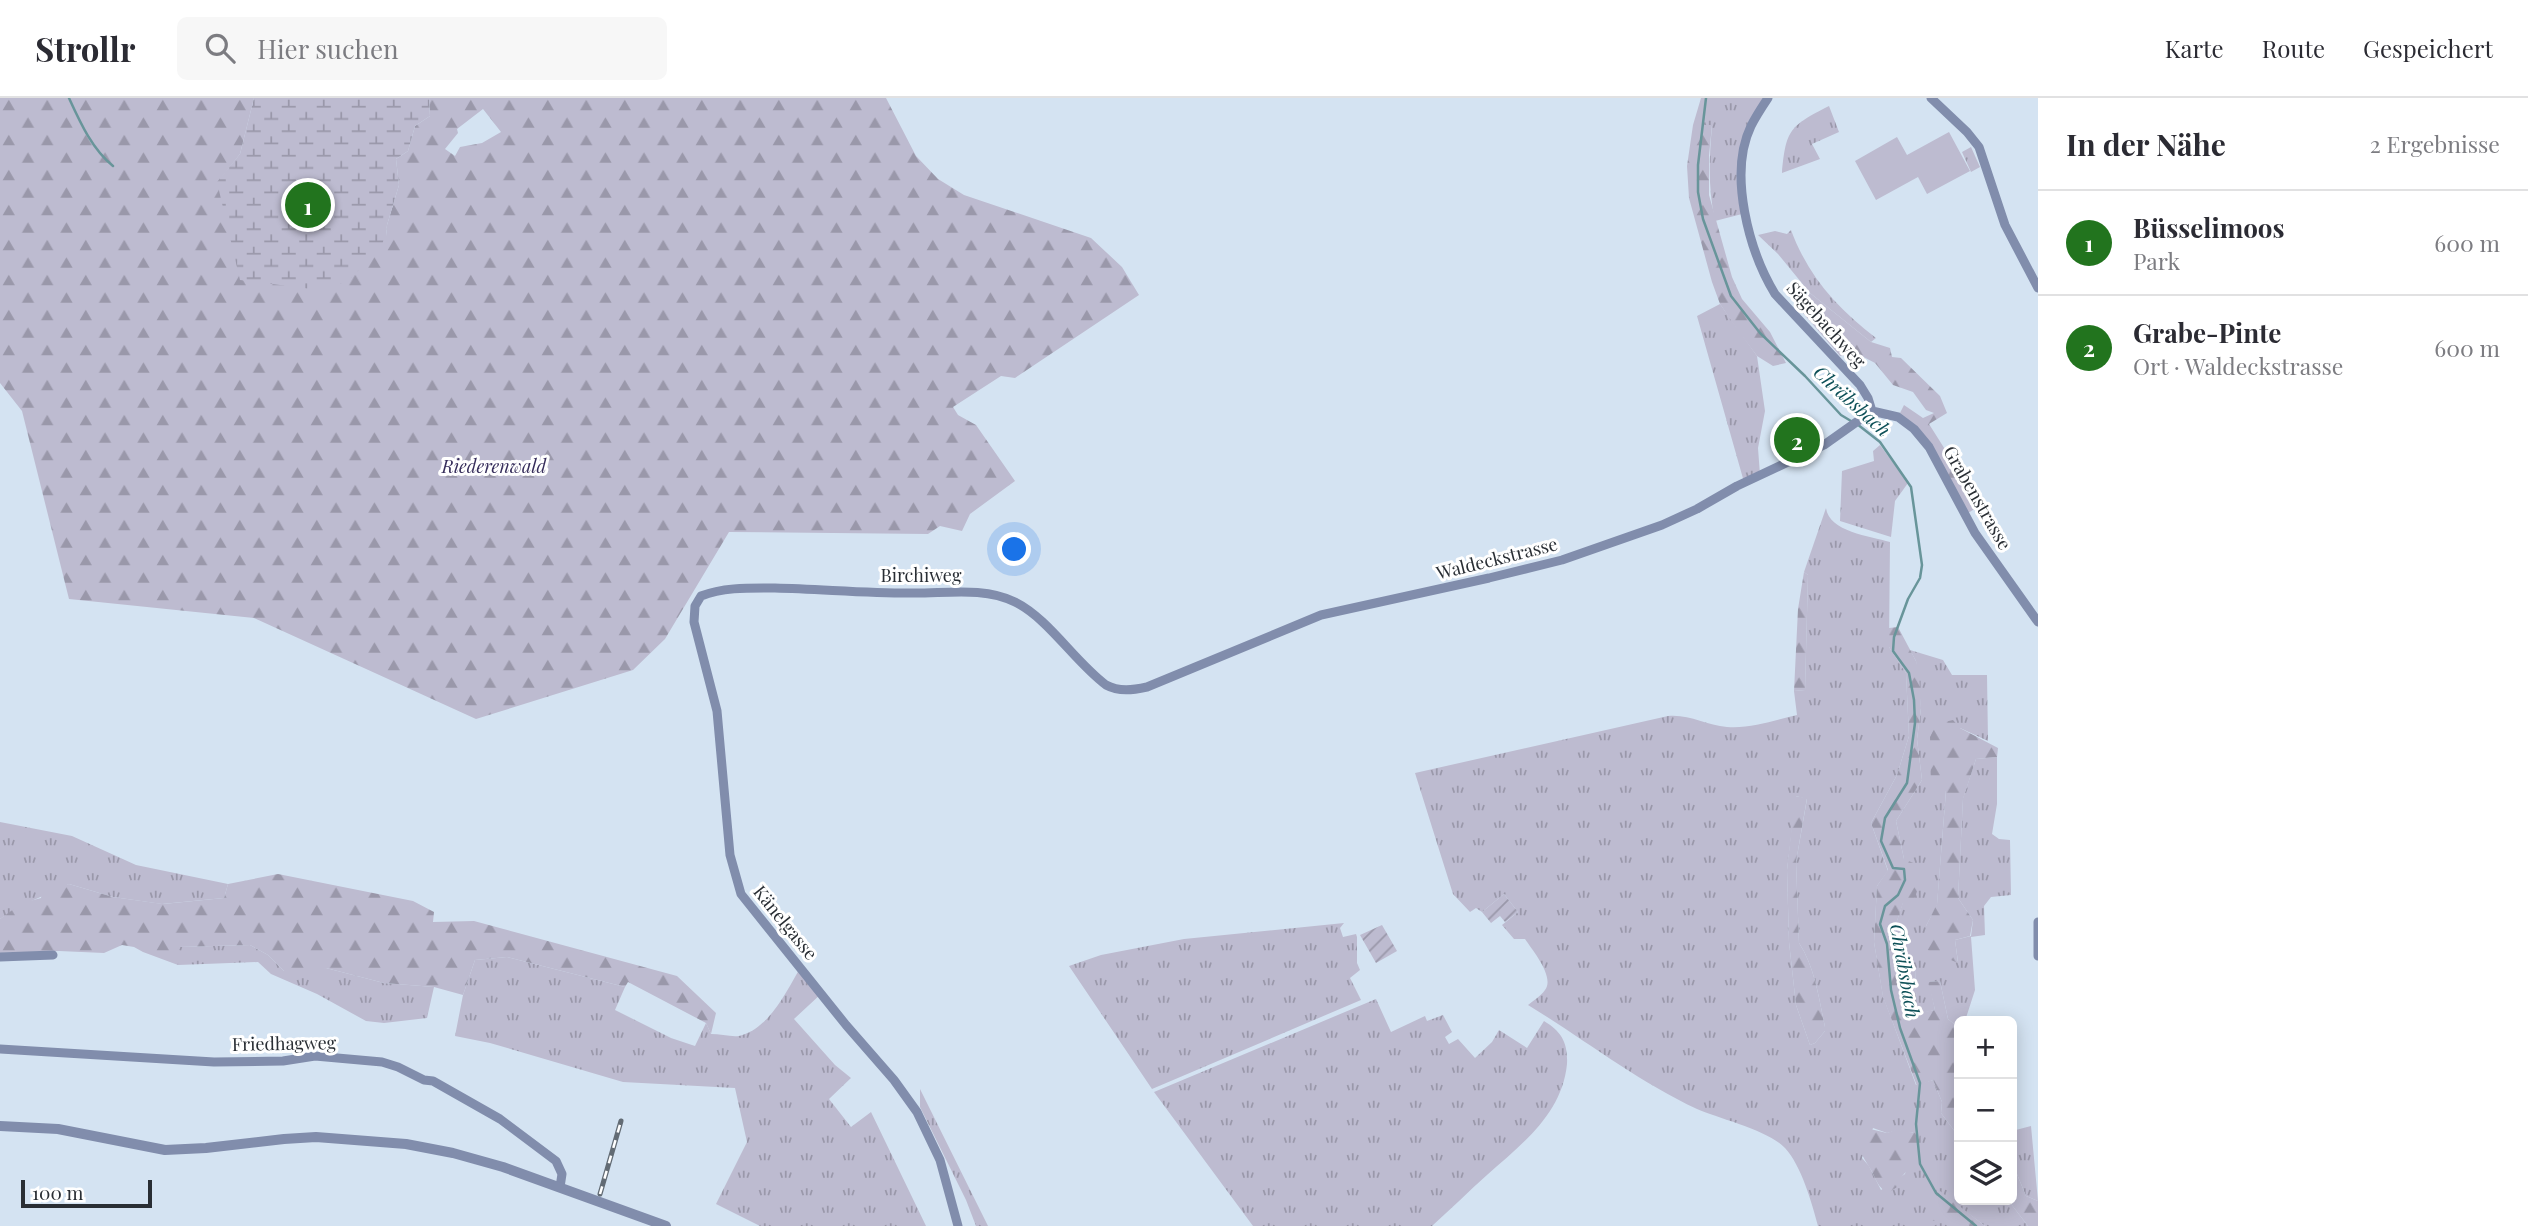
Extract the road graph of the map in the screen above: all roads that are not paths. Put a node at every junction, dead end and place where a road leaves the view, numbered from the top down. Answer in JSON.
{"nodes":[{"id":1,"x":1768,"y":98,"type":"edge"},
{"id":2,"x":1931,"y":98,"type":"edge"},
{"id":3,"x":2038,"y":288,"type":"edge"},
{"id":4,"x":1872,"y":411,"type":"junction"},
{"id":5,"x":697,"y":599,"type":"joint"},
{"id":6,"x":2038,"y":622,"type":"edge"},
{"id":7,"x":1112,"y":688,"type":"joint"},
{"id":8,"x":2038,"y":922,"type":"edge"},
{"id":9,"x":53,"y":955,"type":"dead end"},
{"id":10,"x":2038,"y":956,"type":"edge"},
{"id":11,"x":0,"y":957,"type":"edge"},
{"id":12,"x":0,"y":1049,"type":"edge"},
{"id":13,"x":0,"y":1125,"type":"edge"},
{"id":14,"x":560,"y":1187,"type":"junction"},
{"id":15,"x":666,"y":1226,"type":"edge"},
{"id":16,"x":958,"y":1226,"type":"edge"}],
"edges":[{"from":1,"to":4,"type":"street","name":"Sägebachweg"},
{"from":2,"to":3,"type":"street"},
{"from":4,"to":6,"type":"street","name":"Grabenstrasse"},
{"from":4,"to":7,"type":"street","name":"Waldeckstrasse"},
{"from":5,"to":7,"type":"street","name":"Birchiweg"},
{"from":5,"to":16,"type":"street","name":"Känelgasse"},
{"from":8,"to":10,"type":"street"},
{"from":9,"to":11,"type":"street"},
{"from":12,"to":14,"type":"street","name":"Friedhagweg"},
{"from":13,"to":14,"type":"street"},
{"from":14,"to":15,"type":"street"}]}
